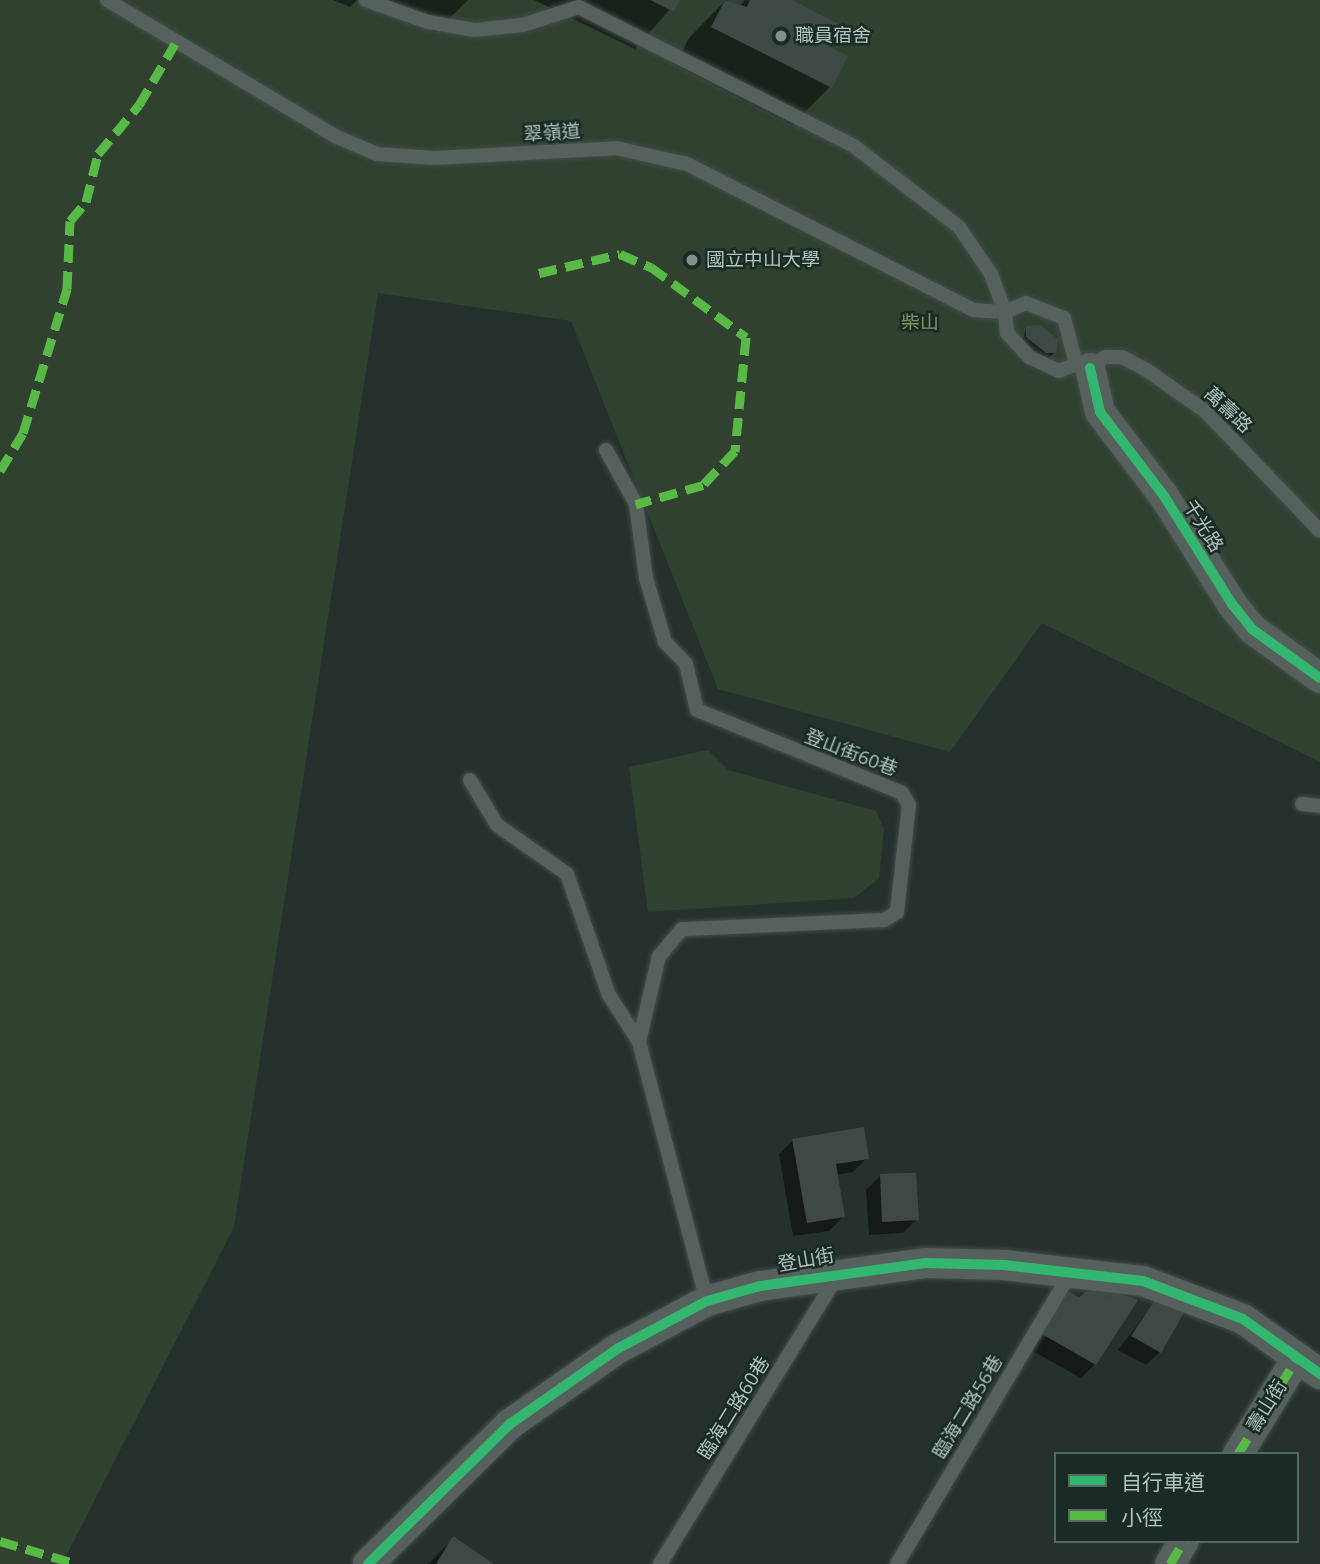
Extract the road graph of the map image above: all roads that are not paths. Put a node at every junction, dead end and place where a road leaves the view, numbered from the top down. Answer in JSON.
{"nodes":[{"id":1,"x":107,"y":0,"type":"edge"},
{"id":2,"x":366,"y":0,"type":"edge"},
{"id":3,"x":1005,"y":312,"type":"junction"},
{"id":4,"x":1083,"y":366,"type":"junction"},
{"id":5,"x":606,"y":450,"type":"dead end"},
{"id":6,"x":1320,"y":531,"type":"edge"},
{"id":7,"x":1320,"y":678,"type":"edge"},
{"id":8,"x":470,"y":780,"type":"dead end"},
{"id":9,"x":1302,"y":804,"type":"dead end"},
{"id":10,"x":1320,"y":806,"type":"edge"},
{"id":11,"x":639,"y":1042,"type":"junction"},
{"id":12,"x":1073,"y":1270,"type":"junction"},
{"id":13,"x":840,"y":1271,"type":"junction"},
{"id":14,"x":707,"y":1301,"type":"junction"},
{"id":15,"x":1308,"y":1366,"type":"edge"},
{"id":16,"x":1240,"y":1452,"type":"edge"},
{"id":17,"x":1183,"y":1543,"type":"edge"},
{"id":18,"x":368,"y":1564,"type":"edge"},
{"id":19,"x":660,"y":1564,"type":"edge"},
{"id":20,"x":897,"y":1564,"type":"edge"},
{"id":21,"x":1170,"y":1564,"type":"edge"}],
"edges":[{"from":1,"to":3,"type":"lane","name":"翠嶺道"},
{"from":2,"to":3,"type":"lane","name":"萬壽路"},
{"from":3,"to":4,"type":"lane","name":"萬壽路"},
{"from":3,"to":4,"type":"lane","name":"翠嶺道"},
{"from":4,"to":6,"type":"lane","name":"萬壽路"},
{"from":4,"to":7,"type":"street","name":"千光路"},
{"from":5,"to":11,"type":"lane","name":"登山街60巷"},
{"from":8,"to":11,"type":"lane","name":"登山街60巷"},
{"from":9,"to":10,"type":"lane"},
{"from":11,"to":14,"type":"lane","name":"登山街60巷"},
{"from":12,"to":13,"type":"street","name":"登山街"},
{"from":12,"to":15,"type":"street","name":"登山街"},
{"from":12,"to":20,"type":"lane","name":"臨海二路56巷"},
{"from":13,"to":14,"type":"street","name":"登山街"},
{"from":13,"to":19,"type":"lane","name":"臨海二路60巷"},
{"from":14,"to":18,"type":"street","name":"登山街"},
{"from":15,"to":16,"type":"street","name":"壽山街"},
{"from":17,"to":21,"type":"street"}]}
